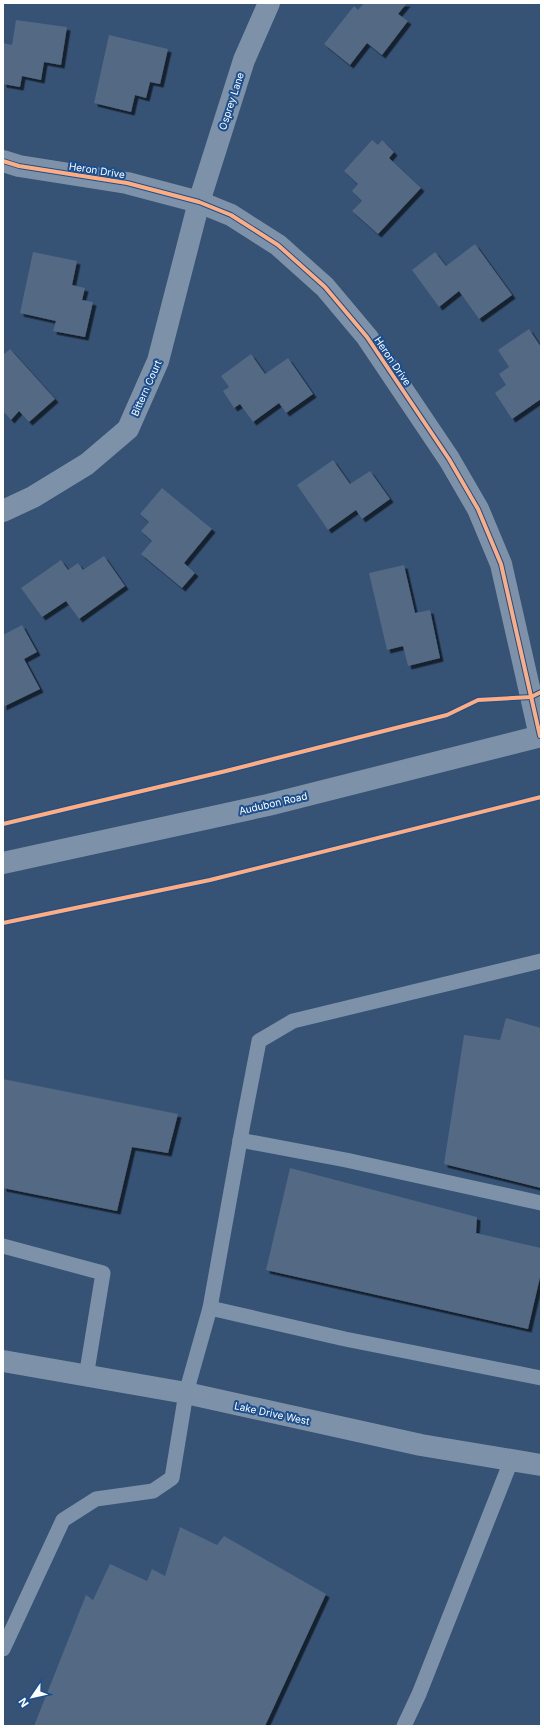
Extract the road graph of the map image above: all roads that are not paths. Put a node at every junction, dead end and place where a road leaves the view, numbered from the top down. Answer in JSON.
{"nodes":[{"id":1,"x":269,"y":3,"type":"edge"},
{"id":2,"x":3,"y":161,"type":"edge"},
{"id":3,"x":199,"y":202,"type":"junction"},
{"id":4,"x":3,"y":511,"type":"edge"},
{"id":5,"x":540,"y":736,"type":"edge"},
{"id":6,"x":3,"y":863,"type":"edge"},
{"id":7,"x":541,"y":961,"type":"edge"},
{"id":8,"x":240,"y":1140,"type":"junction"},
{"id":9,"x":541,"y":1203,"type":"edge"},
{"id":10,"x":3,"y":1246,"type":"edge"},
{"id":11,"x":210,"y":1308,"type":"junction"},
{"id":12,"x":3,"y":1362,"type":"edge"},
{"id":13,"x":86,"y":1377,"type":"junction"},
{"id":14,"x":541,"y":1378,"type":"edge"},
{"id":15,"x":186,"y":1394,"type":"junction"},
{"id":16,"x":510,"y":1460,"type":"junction"},
{"id":17,"x":541,"y":1465,"type":"edge"},
{"id":18,"x":3,"y":1649,"type":"edge"},
{"id":19,"x":404,"y":1726,"type":"edge"}],
"edges":[{"from":1,"to":3,"type":"street","name":"Osprey Lane"},
{"from":2,"to":3,"type":"street","name":"Heron Drive"},
{"from":3,"to":4,"type":"street","name":"Bittern Court"},
{"from":3,"to":5,"type":"street","name":"Heron Drive"},
{"from":5,"to":6,"type":"street","name":"Audubon Road"},
{"from":7,"to":8,"type":"lane"},
{"from":8,"to":9,"type":"lane"},
{"from":8,"to":11,"type":"lane"},
{"from":10,"to":13,"type":"lane"},
{"from":11,"to":14,"type":"lane"},
{"from":11,"to":15,"type":"lane"},
{"from":12,"to":13,"type":"street","name":"Lake Drive West"},
{"from":13,"to":15,"type":"street","name":"Lake Drive West"},
{"from":15,"to":16,"type":"street","name":"Lake Drive West"},
{"from":15,"to":18,"type":"lane"},
{"from":16,"to":17,"type":"street","name":"Lake Drive West"},
{"from":16,"to":19,"type":"lane"}]}
